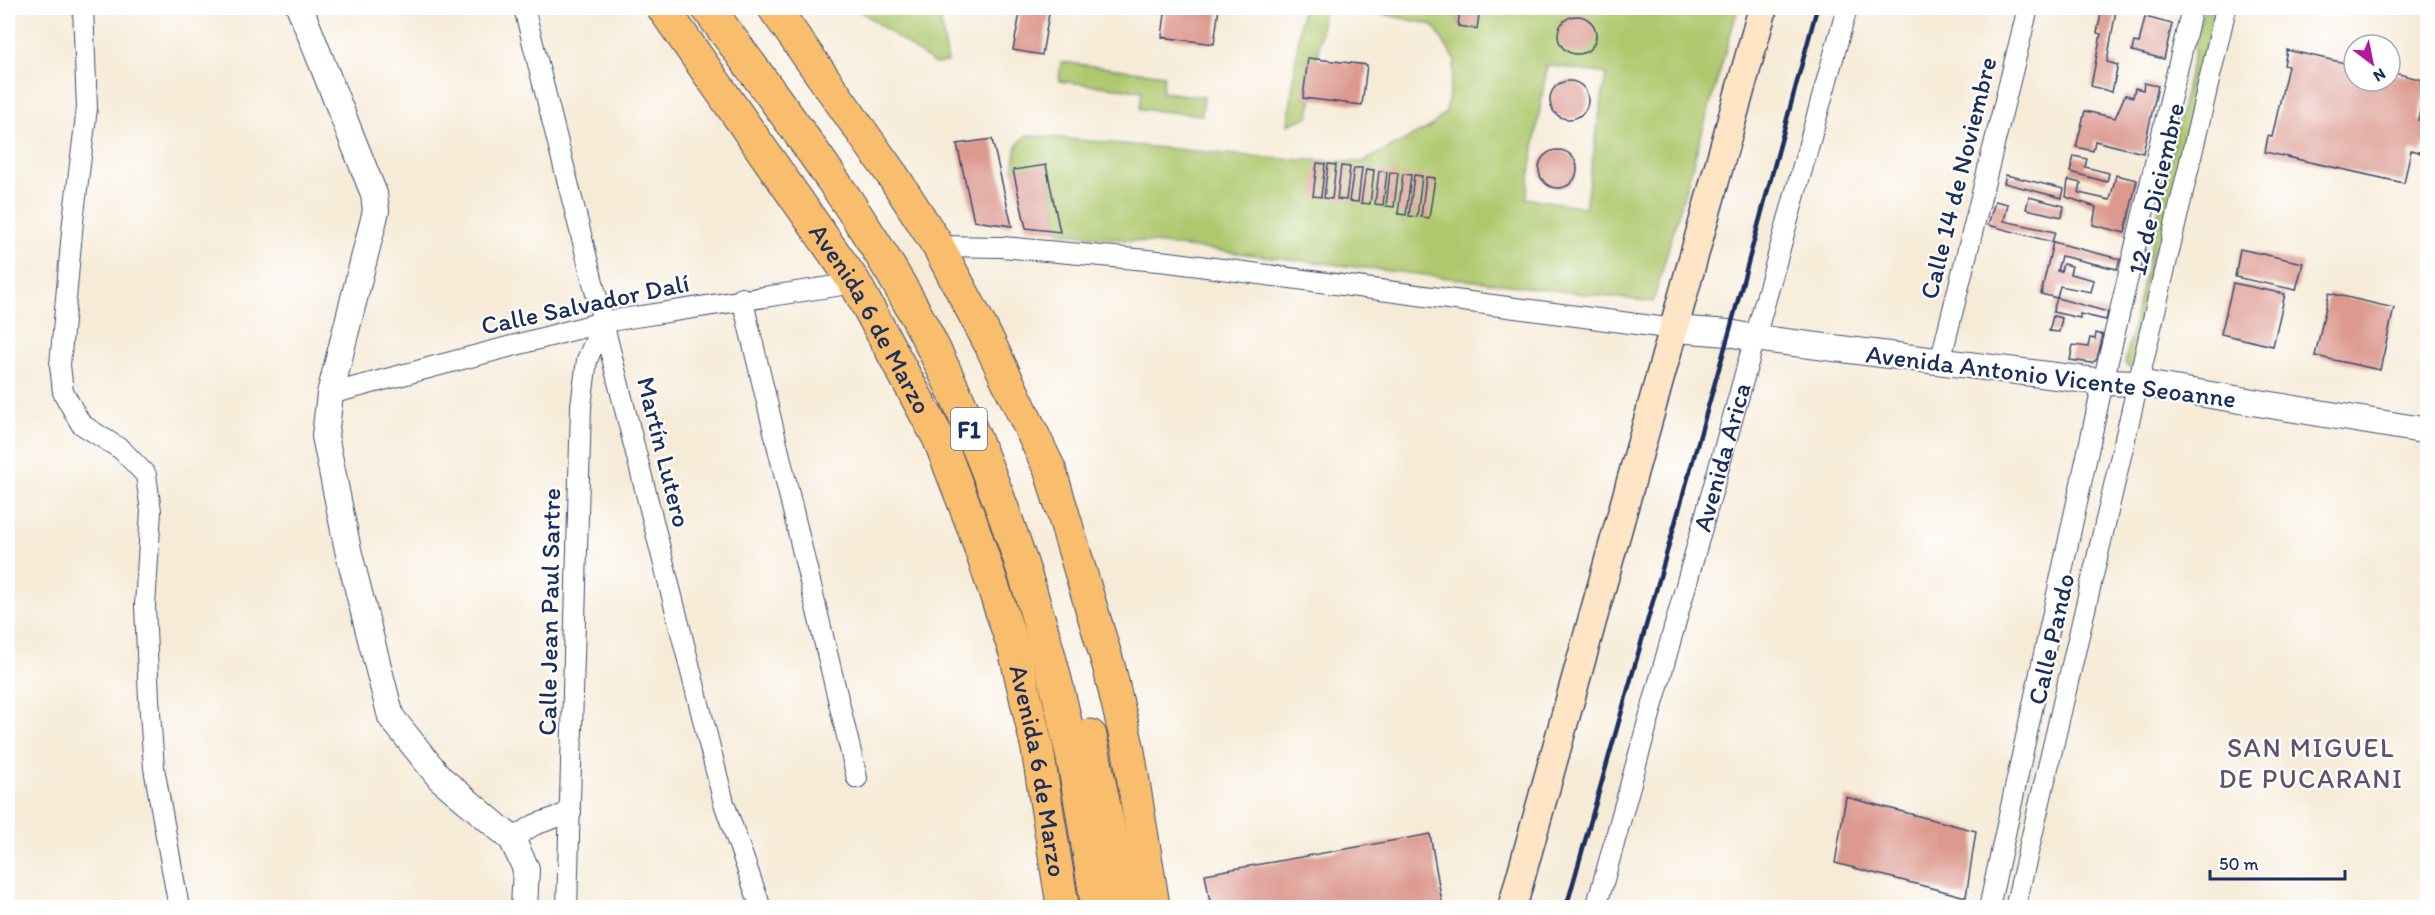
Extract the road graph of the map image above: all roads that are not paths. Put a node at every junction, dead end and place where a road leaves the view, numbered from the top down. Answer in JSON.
{"nodes":[{"id":1,"x":83,"y":8,"type":"edge"},
{"id":2,"x":300,"y":8,"type":"edge"},
{"id":3,"x":524,"y":8,"type":"edge"},
{"id":4,"x":663,"y":8,"type":"edge"},
{"id":5,"x":708,"y":8,"type":"edge"},
{"id":6,"x":734,"y":8,"type":"edge"},
{"id":7,"x":774,"y":8,"type":"edge"},
{"id":8,"x":1763,"y":8,"type":"edge"},
{"id":9,"x":1847,"y":8,"type":"edge"},
{"id":10,"x":2028,"y":8,"type":"edge"},
{"id":11,"x":2192,"y":8,"type":"edge"},
{"id":12,"x":2226,"y":8,"type":"edge"},
{"id":13,"x":938,"y":246,"type":"junction"},
{"id":14,"x":855,"y":283,"type":"junction"},
{"id":15,"x":742,"y":298,"type":"junction"},
{"id":16,"x":603,"y":322,"type":"junction"},
{"id":17,"x":1674,"y":329,"type":"junction"},
{"id":18,"x":1754,"y":338,"type":"junction"},
{"id":19,"x":1940,"y":362,"type":"junction"},
{"id":20,"x":2103,"y":382,"type":"junction"},
{"id":21,"x":2138,"y":383,"type":"junction"},
{"id":22,"x":330,"y":394,"type":"junction"},
{"id":23,"x":2427,"y":431,"type":"edge"},
{"id":24,"x":857,"y":778,"type":"dead end"},
{"id":25,"x":571,"y":812,"type":"junction"},
{"id":26,"x":512,"y":839,"type":"junction"},
{"id":27,"x":179,"y":908,"type":"edge"},
{"id":28,"x":524,"y":908,"type":"edge"},
{"id":29,"x":567,"y":908,"type":"edge"},
{"id":30,"x":761,"y":908,"type":"edge"},
{"id":31,"x":1063,"y":908,"type":"edge"},
{"id":32,"x":1098,"y":908,"type":"edge"},
{"id":33,"x":1124,"y":908,"type":"edge"},
{"id":34,"x":1154,"y":908,"type":"edge"},
{"id":35,"x":1512,"y":908,"type":"edge"},
{"id":36,"x":1596,"y":908,"type":"edge"},
{"id":37,"x":1989,"y":908,"type":"edge"},
{"id":38,"x":2015,"y":908,"type":"edge"}],
"edges":[{"from":1,"to":27,"type":"street"},
{"from":2,"to":22,"type":"street"},
{"from":3,"to":16,"type":"street","name":"Martín Lutero"},
{"from":4,"to":14,"type":"main road","name":"Avenida 6 de Marzo"},
{"from":5,"to":32,"type":"highway","name":"Avenida 6 de Marzo","number":"F1"},
{"from":6,"to":33,"type":"highway","number":"F1"},
{"from":7,"to":13,"type":"main road"},
{"from":8,"to":17,"type":"main road"},
{"from":9,"to":18,"type":"street","name":"Avenida Arica"},
{"from":10,"to":19,"type":"street","name":"Calle 14 de Noviembre"},
{"from":11,"to":20,"type":"street","name":"12 de Diciembre"},
{"from":12,"to":21,"type":"street","name":"12 de Diciembre"},
{"from":13,"to":17,"type":"street"},
{"from":13,"to":34,"type":"main road"},
{"from":14,"to":15,"type":"street","name":"Calle Salvador Dalí"},
{"from":14,"to":31,"type":"main road","name":"Avenida 6 de Marzo"},
{"from":15,"to":16,"type":"street","name":"Calle Salvador Dalí"},
{"from":15,"to":24,"type":"street"},
{"from":16,"to":22,"type":"street","name":"Calle Salvador Dalí"},
{"from":16,"to":25,"type":"street","name":"Calle Jean Paul Sartre"},
{"from":16,"to":30,"type":"street","name":"Martín Lutero"},
{"from":17,"to":18,"type":"street","name":"Avenida Antonio Vicente Seoanne"},
{"from":17,"to":35,"type":"main road"},
{"from":18,"to":19,"type":"street","name":"Avenida Antonio Vicente Seoanne"},
{"from":18,"to":36,"type":"street","name":"Avenida Arica"},
{"from":19,"to":20,"type":"street","name":"Avenida Antonio Vicente Seoanne"},
{"from":20,"to":21,"type":"street","name":"Avenida Antonio Vicente Seoanne"},
{"from":20,"to":37,"type":"street","name":"Calle Pando"},
{"from":21,"to":23,"type":"street","name":"Avenida Antonio Vicente Seoanne"},
{"from":21,"to":38,"type":"street","name":"Calle Pando"},
{"from":22,"to":26,"type":"street"},
{"from":25,"to":26,"type":"street"},
{"from":25,"to":29,"type":"street","name":"Calle Jean Paul Sartre"},
{"from":26,"to":28,"type":"street"}]}
